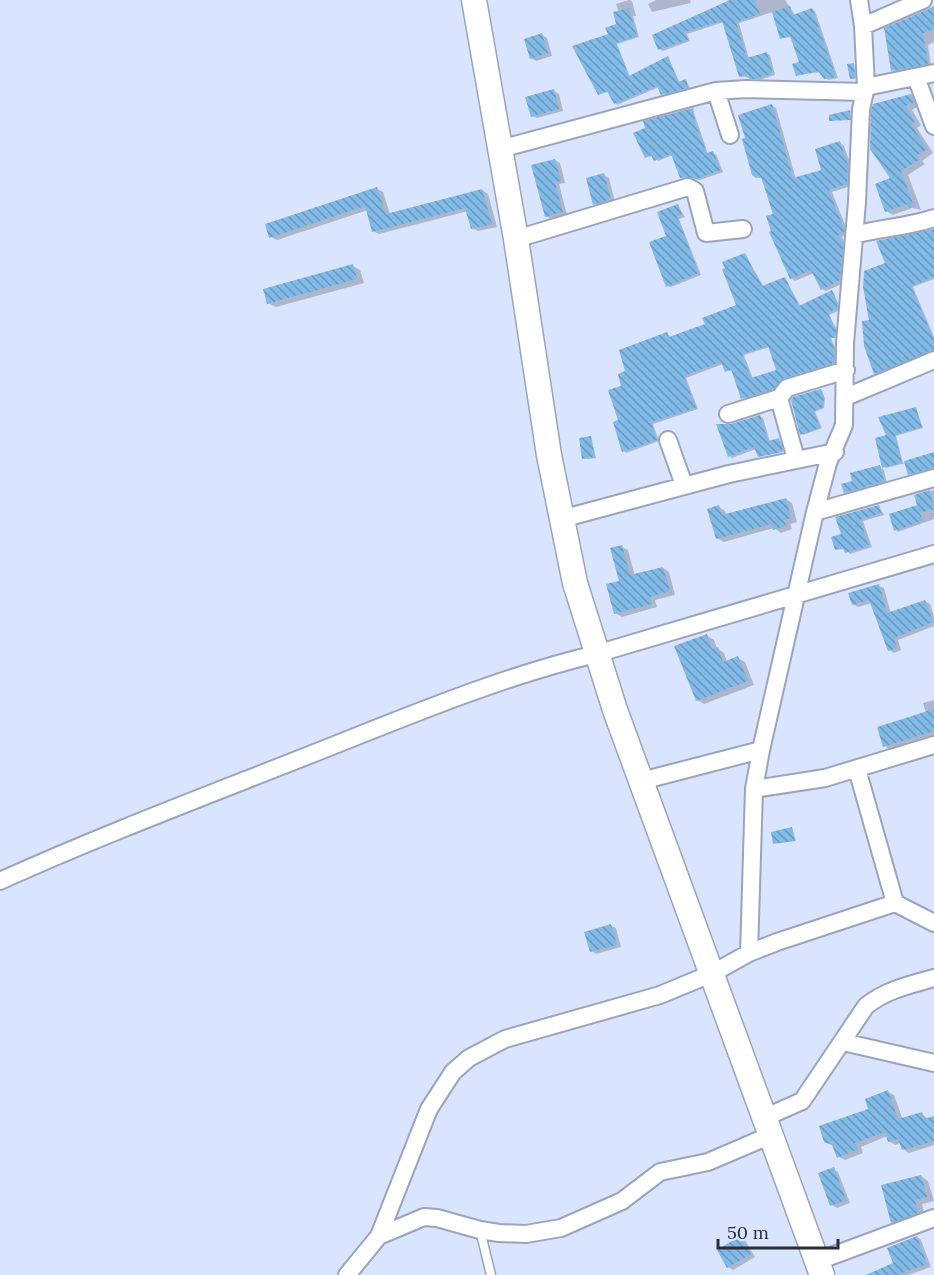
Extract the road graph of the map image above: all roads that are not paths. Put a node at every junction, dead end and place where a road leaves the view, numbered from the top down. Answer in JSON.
{"nodes":[{"id":1,"x":474,"y":0,"type":"edge"},
{"id":2,"x":859,"y":0,"type":"edge"},
{"id":3,"x":923,"y":0,"type":"edge"},
{"id":4,"x":863,"y":26,"type":"junction"},
{"id":5,"x":934,"y":73,"type":"edge"},
{"id":6,"x":916,"y":77,"type":"junction"},
{"id":7,"x":865,"y":90,"type":"junction"},
{"id":8,"x":716,"y":91,"type":"junction"},
{"id":9,"x":934,"y":126,"type":"edge"},
{"id":10,"x":730,"y":135,"type":"dead end"},
{"id":11,"x":500,"y":149,"type":"junction"},
{"id":12,"x":934,"y":218,"type":"edge"},
{"id":13,"x":743,"y":229,"type":"dead end"},
{"id":14,"x":854,"y":235,"type":"junction"},
{"id":15,"x":516,"y":239,"type":"junction"},
{"id":16,"x":934,"y":360,"type":"edge"},
{"id":17,"x":846,"y":370,"type":"junction"},
{"id":18,"x":846,"y":397,"type":"junction"},
{"id":19,"x":779,"y":398,"type":"junction"},
{"id":20,"x":728,"y":414,"type":"dead end"},
{"id":21,"x":668,"y":440,"type":"dead end"},
{"id":22,"x":835,"y":452,"type":"junction"},
{"id":23,"x":796,"y":459,"type":"junction"},
{"id":24,"x":934,"y":478,"type":"edge"},
{"id":25,"x":684,"y":485,"type":"junction"},
{"id":26,"x":815,"y":512,"type":"junction"},
{"id":27,"x":561,"y":519,"type":"junction"},
{"id":28,"x":934,"y":554,"type":"edge"},
{"id":29,"x":795,"y":594,"type":"junction"},
{"id":30,"x":596,"y":654,"type":"junction"},
{"id":31,"x":934,"y":745,"type":"edge"},
{"id":32,"x":761,"y":750,"type":"junction"},
{"id":33,"x":857,"y":769,"type":"junction"},
{"id":34,"x":641,"y":781,"type":"junction"},
{"id":35,"x":754,"y":789,"type":"junction"},
{"id":36,"x":0,"y":881,"type":"edge"},
{"id":37,"x":895,"y":903,"type":"junction"},
{"id":38,"x":934,"y":923,"type":"edge"},
{"id":39,"x":749,"y":953,"type":"junction"},
{"id":40,"x":713,"y":974,"type":"junction"},
{"id":41,"x":934,"y":978,"type":"edge"},
{"id":42,"x":843,"y":1042,"type":"junction"},
{"id":43,"x":934,"y":1063,"type":"edge"},
{"id":44,"x":768,"y":1126,"type":"junction"},
{"id":45,"x":934,"y":1218,"type":"edge"},
{"id":46,"x":480,"y":1230,"type":"junction"},
{"id":47,"x":379,"y":1236,"type":"junction"},
{"id":48,"x":820,"y":1268,"type":"edge"},
{"id":49,"x":347,"y":1275,"type":"edge"},
{"id":50,"x":491,"y":1275,"type":"edge"}],
"edges":[{"from":1,"to":11,"type":"street"},
{"from":2,"to":4,"type":"street"},
{"from":3,"to":4,"type":"street"},
{"from":4,"to":7,"type":"street"},
{"from":5,"to":6,"type":"street"},
{"from":6,"to":7,"type":"street"},
{"from":6,"to":9,"type":"street"},
{"from":7,"to":8,"type":"street"},
{"from":7,"to":14,"type":"street"},
{"from":8,"to":10,"type":"street"},
{"from":8,"to":11,"type":"street"},
{"from":11,"to":15,"type":"street"},
{"from":12,"to":14,"type":"street"},
{"from":13,"to":15,"type":"street"},
{"from":14,"to":17,"type":"street"},
{"from":15,"to":27,"type":"street"},
{"from":16,"to":18,"type":"street"},
{"from":17,"to":18,"type":"street"},
{"from":17,"to":19,"type":"street"},
{"from":18,"to":22,"type":"street"},
{"from":19,"to":20,"type":"street"},
{"from":19,"to":23,"type":"street"},
{"from":21,"to":25,"type":"street"},
{"from":22,"to":23,"type":"street"},
{"from":22,"to":26,"type":"street"},
{"from":23,"to":25,"type":"street"},
{"from":24,"to":26,"type":"street"},
{"from":25,"to":27,"type":"street"},
{"from":26,"to":29,"type":"street"},
{"from":27,"to":30,"type":"street"},
{"from":28,"to":29,"type":"street"},
{"from":29,"to":30,"type":"street"},
{"from":29,"to":32,"type":"street"},
{"from":30,"to":34,"type":"street"},
{"from":30,"to":36,"type":"street"},
{"from":31,"to":33,"type":"street"},
{"from":32,"to":34,"type":"street"},
{"from":32,"to":35,"type":"street"},
{"from":33,"to":35,"type":"street"},
{"from":33,"to":37,"type":"street"},
{"from":34,"to":40,"type":"street"},
{"from":35,"to":39,"type":"street"},
{"from":37,"to":38,"type":"street"},
{"from":37,"to":39,"type":"street"},
{"from":39,"to":40,"type":"street"},
{"from":40,"to":44,"type":"street"},
{"from":40,"to":47,"type":"street"},
{"from":41,"to":42,"type":"street"},
{"from":42,"to":43,"type":"street"},
{"from":42,"to":44,"type":"street"},
{"from":44,"to":46,"type":"street"},
{"from":44,"to":48,"type":"street"},
{"from":45,"to":48,"type":"street"},
{"from":46,"to":47,"type":"street"},
{"from":46,"to":50,"type":"lane"},
{"from":47,"to":49,"type":"street"}]}
